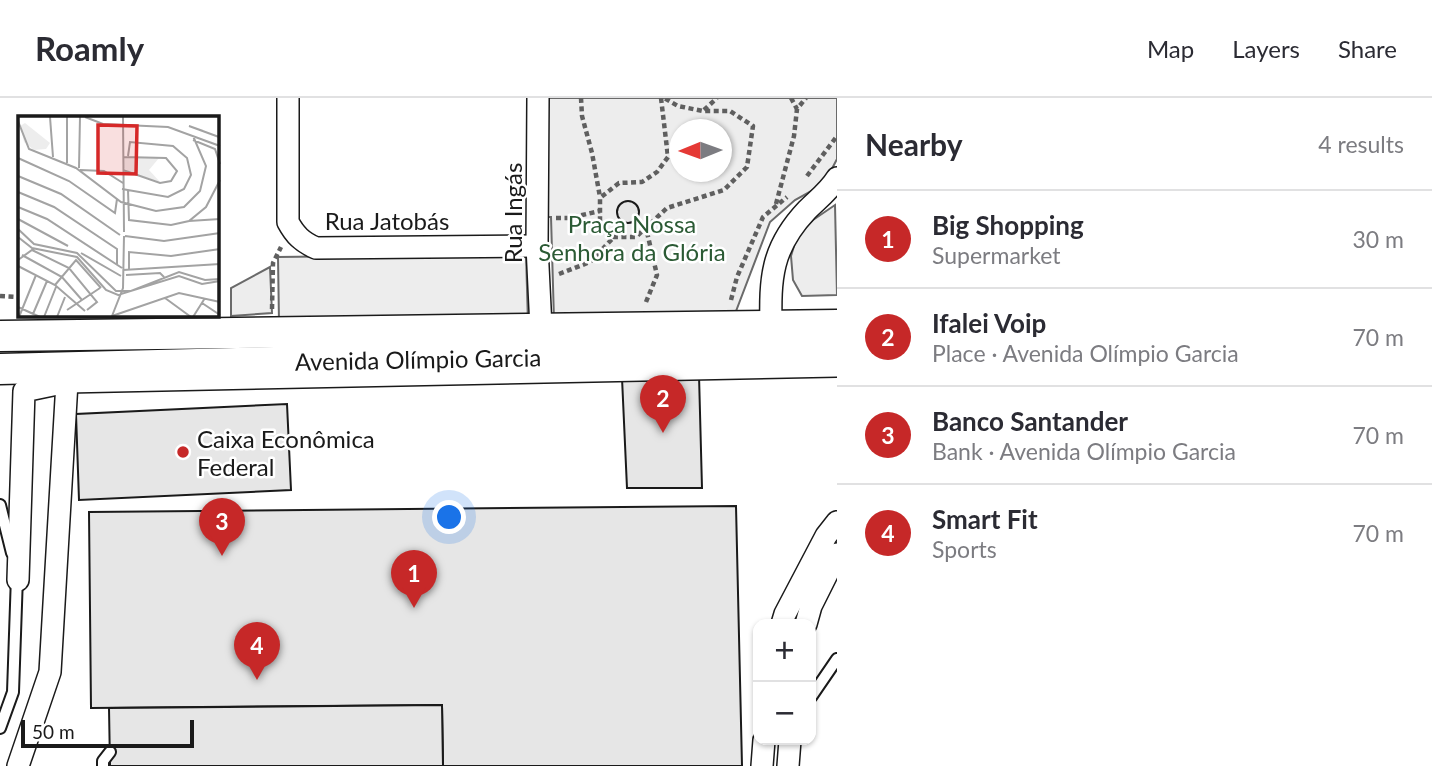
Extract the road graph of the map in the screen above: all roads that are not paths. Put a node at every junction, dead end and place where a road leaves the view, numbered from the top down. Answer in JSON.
{"nodes":[{"id":1,"x":288,"y":98,"type":"edge"},
{"id":2,"x":538,"y":98,"type":"edge"},
{"id":3,"x":837,"y":178,"type":"edge"},
{"id":4,"x":537,"y":246,"type":"junction"},
{"id":5,"x":837,"y":325,"type":"edge"},
{"id":6,"x":771,"y":327,"type":"junction"},
{"id":7,"x":541,"y":328,"type":"junction"},
{"id":8,"x":14,"y":336,"type":"edge"},
{"id":9,"x":837,"y":348,"type":"edge"},
{"id":10,"x":837,"y":366,"type":"edge"},
{"id":11,"x":0,"y":369,"type":"edge"},
{"id":12,"x":67,"y":382,"type":"junction"},
{"id":13,"x":0,"y":505,"type":"edge"},
{"id":14,"x":837,"y":522,"type":"edge"},
{"id":15,"x":837,"y":554,"type":"edge"},
{"id":16,"x":18,"y":580,"type":"junction"},
{"id":17,"x":784,"y":619,"type":"edge"},
{"id":18,"x":808,"y":619,"type":"edge"},
{"id":19,"x":837,"y":659,"type":"edge"},
{"id":20,"x":816,"y":690,"type":"edge"},
{"id":21,"x":0,"y":728,"type":"edge"},
{"id":22,"x":764,"y":745,"type":"edge"},
{"id":23,"x":790,"y":745,"type":"edge"},
{"id":24,"x":110,"y":752,"type":"dead end"},
{"id":25,"x":18,"y":766,"type":"edge"},
{"id":26,"x":103,"y":766,"type":"edge"},
{"id":27,"x":762,"y":766,"type":"edge"},
{"id":28,"x":788,"y":766,"type":"edge"}],
"edges":[{"from":1,"to":4,"type":"street","name":"Rua Jatobás"},
{"from":2,"to":4,"type":"street","name":"Rua Ingás"},
{"from":3,"to":6,"type":"street"},
{"from":4,"to":7,"type":"street","name":"Rua Ingás"},
{"from":5,"to":6,"type":"street"},
{"from":6,"to":7,"type":"street"},
{"from":7,"to":8,"type":"street"},
{"from":9,"to":11,"type":"street","name":"Avenida Olímpio Garcia"},
{"from":10,"to":12,"type":"street"},
{"from":12,"to":16,"type":"street"},
{"from":12,"to":25,"type":"street"},
{"from":13,"to":16,"type":"lane"},
{"from":14,"to":17,"type":"street"},
{"from":15,"to":18,"type":"street"},
{"from":16,"to":21,"type":"lane"},
{"from":19,"to":20,"type":"lane"},
{"from":22,"to":27,"type":"street"},
{"from":23,"to":28,"type":"street"},
{"from":24,"to":26,"type":"lane"}]}
